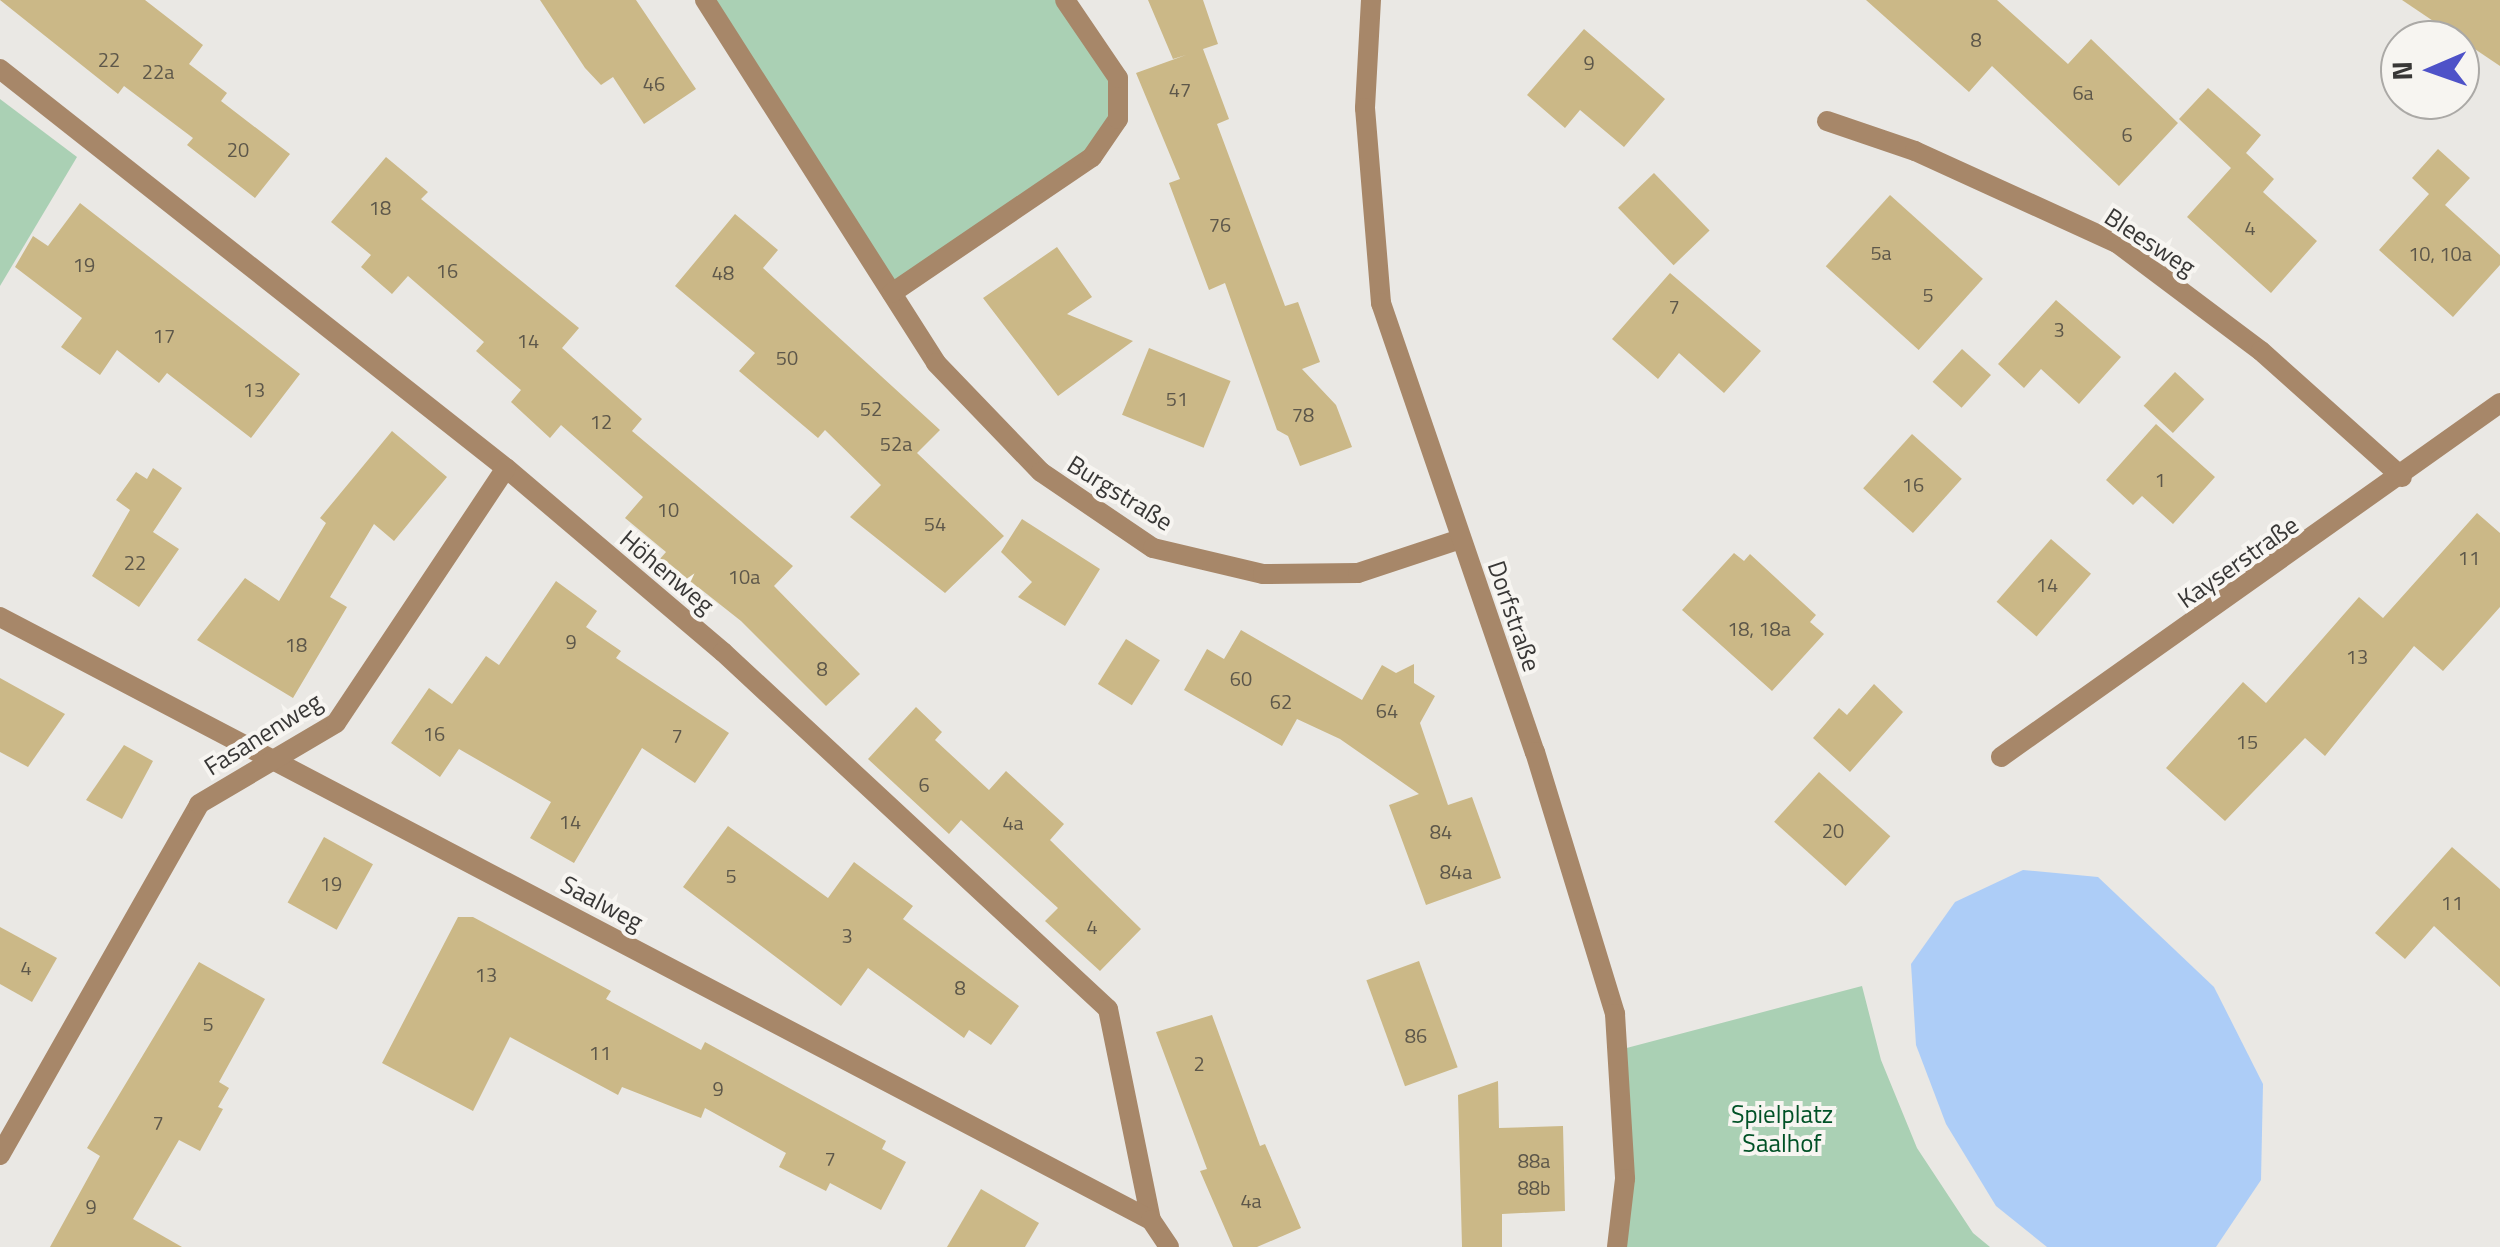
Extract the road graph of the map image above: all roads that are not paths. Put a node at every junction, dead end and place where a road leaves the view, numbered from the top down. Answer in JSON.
{"nodes":[{"id":1,"x":705,"y":0,"type":"edge"},
{"id":2,"x":1065,"y":0,"type":"edge"},
{"id":3,"x":1371,"y":0,"type":"edge"},
{"id":4,"x":0,"y":69,"type":"edge"},
{"id":5,"x":1827,"y":122,"type":"dead end"},
{"id":6,"x":892,"y":293,"type":"junction"},
{"id":7,"x":2500,"y":403,"type":"edge"},
{"id":8,"x":506,"y":468,"type":"junction"},
{"id":9,"x":2402,"y":478,"type":"junction"},
{"id":10,"x":1461,"y":539,"type":"junction"},
{"id":11,"x":0,"y":617,"type":"edge"},
{"id":12,"x":272,"y":758,"type":"junction"},
{"id":13,"x":2001,"y":758,"type":"dead end"},
{"id":14,"x":0,"y":1155,"type":"edge"},
{"id":15,"x":1151,"y":1220,"type":"junction"},
{"id":16,"x":1169,"y":1247,"type":"edge"},
{"id":17,"x":1617,"y":1247,"type":"edge"}],
"edges":[{"from":1,"to":6,"type":"street","name":"Burgstraße"},
{"from":2,"to":6,"type":"street"},
{"from":3,"to":10,"type":"street","name":"Dorfstraße"},
{"from":4,"to":8,"type":"street","name":"Höhenweg"},
{"from":5,"to":9,"type":"street","name":"Bleesweg"},
{"from":6,"to":10,"type":"street","name":"Burgstraße"},
{"from":7,"to":9,"type":"street","name":"Kayserstraße"},
{"from":8,"to":12,"type":"street","name":"Fasanenweg"},
{"from":8,"to":15,"type":"street","name":"Höhenweg"},
{"from":9,"to":13,"type":"street","name":"Kayserstraße"},
{"from":10,"to":17,"type":"street","name":"Dorfstraße"},
{"from":11,"to":12,"type":"street","name":"Saalweg"},
{"from":12,"to":14,"type":"street","name":"Fasanenweg"},
{"from":12,"to":15,"type":"street","name":"Saalweg"},
{"from":15,"to":16,"type":"street","name":"Saalweg"}]}
